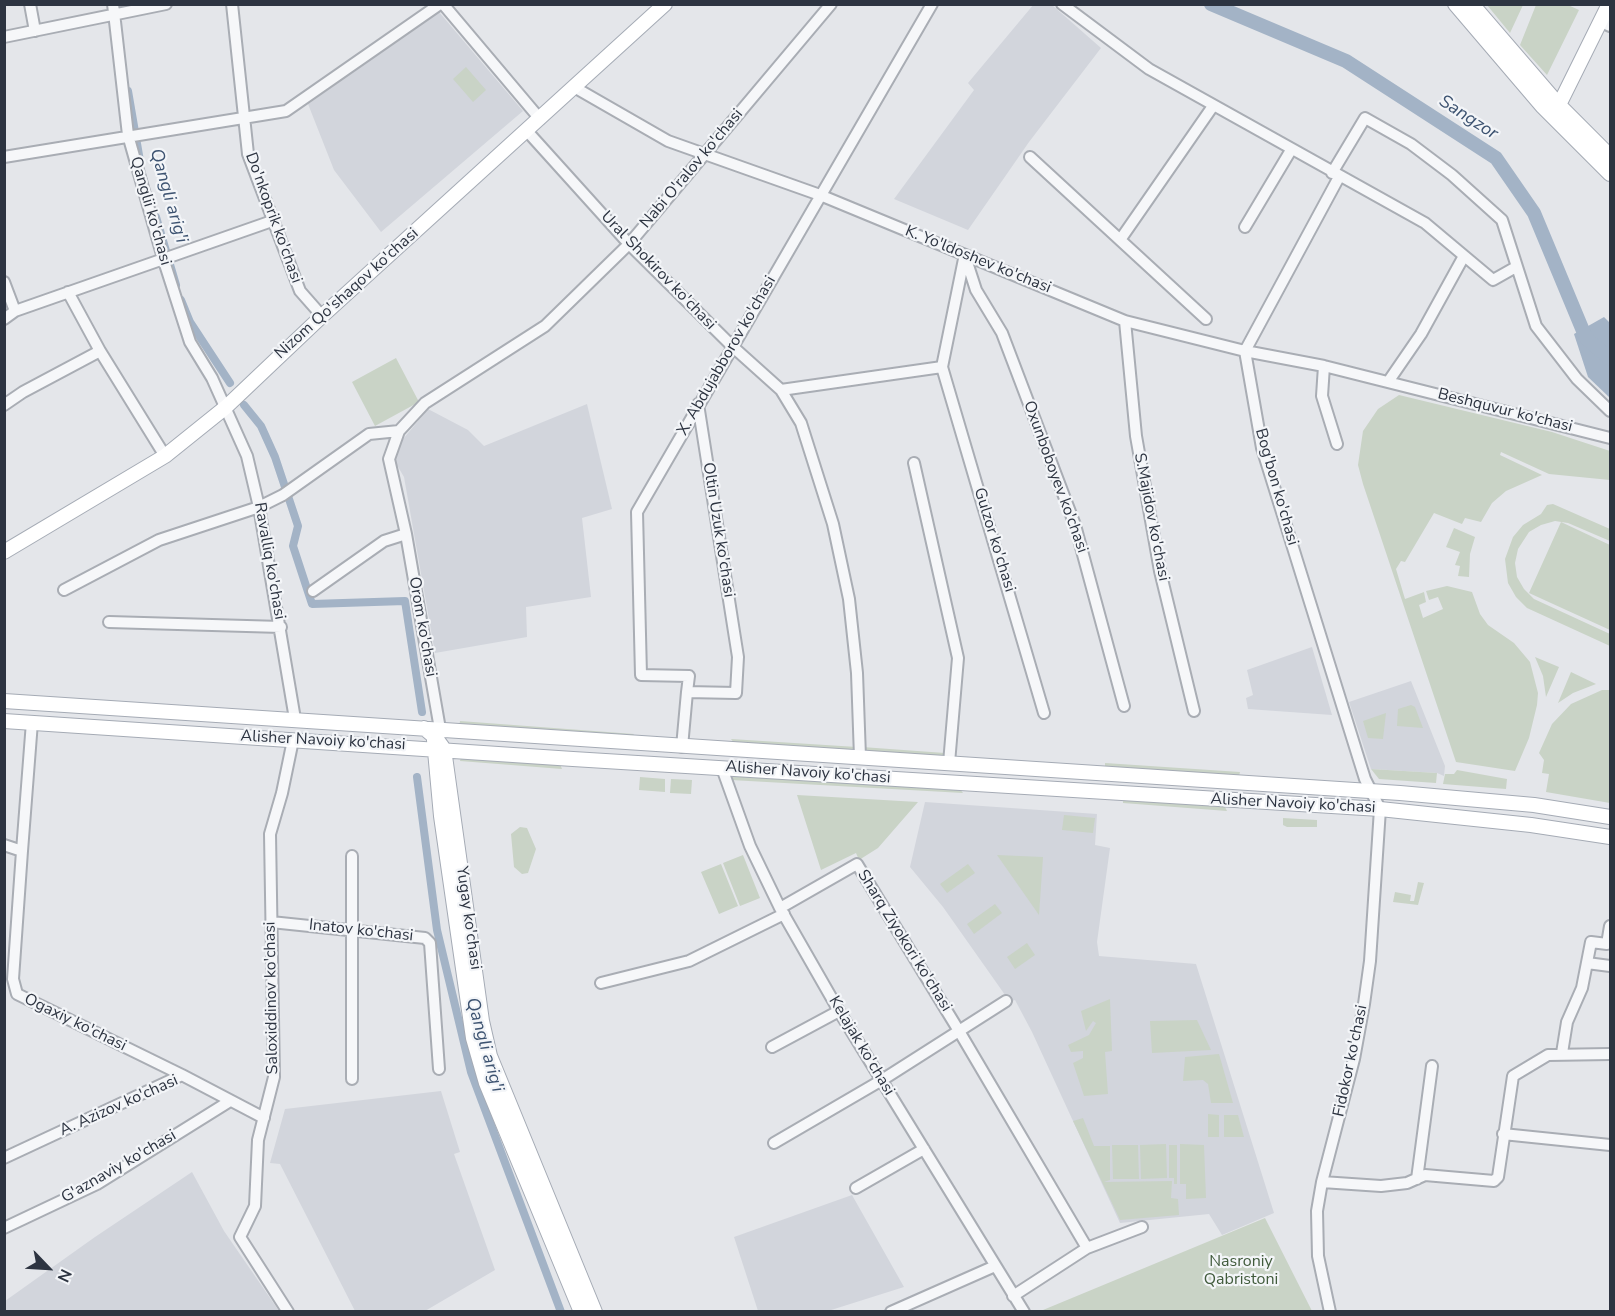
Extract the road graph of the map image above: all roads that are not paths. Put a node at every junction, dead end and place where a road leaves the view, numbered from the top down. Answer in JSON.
{"nodes":[{"id":1,"x":30,"y":4,"type":"edge"},
{"id":2,"x":166,"y":4,"type":"edge"},
{"id":3,"x":232,"y":4,"type":"edge"},
{"id":4,"x":442,"y":4,"type":"edge"},
{"id":5,"x":665,"y":4,"type":"edge"},
{"id":6,"x":831,"y":4,"type":"edge"},
{"id":7,"x":932,"y":4,"type":"edge"},
{"id":8,"x":1062,"y":4,"type":"edge"},
{"id":9,"x":1455,"y":4,"type":"edge"},
{"id":10,"x":1472,"y":4,"type":"edge"},
{"id":11,"x":1609,"y":4,"type":"edge"},
{"id":12,"x":117,"y":12,"type":"edge"},
{"id":13,"x":1606,"y":24,"type":"edge"},
{"id":14,"x":35,"y":31,"type":"junction"},
{"id":15,"x":4,"y":37,"type":"edge"},
{"id":16,"x":574,"y":87,"type":"junction"},
{"id":17,"x":1559,"y":105,"type":"junction"},
{"id":18,"x":1213,"y":106,"type":"junction"},
{"id":19,"x":245,"y":117,"type":"junction"},
{"id":20,"x":540,"y":119,"type":"junction"},
{"id":21,"x":527,"y":131,"type":"junction"},
{"id":22,"x":132,"y":134,"type":"junction"},
{"id":23,"x":1291,"y":150,"type":"junction"},
{"id":24,"x":4,"y":156,"type":"edge"},
{"id":25,"x":705,"y":156,"type":"junction"},
{"id":26,"x":1611,"y":156,"type":"edge"},
{"id":27,"x":1030,"y":157,"type":"dead end"},
{"id":28,"x":1611,"y":166,"type":"edge"},
{"id":29,"x":1610,"y":174,"type":"edge"},
{"id":30,"x":1335,"y":175,"type":"junction"},
{"id":31,"x":820,"y":195,"type":"junction"},
{"id":32,"x":272,"y":221,"type":"junction"},
{"id":33,"x":1245,"y":227,"type":"dead end"},
{"id":34,"x":1120,"y":240,"type":"junction"},
{"id":35,"x":629,"y":244,"type":"junction"},
{"id":36,"x":965,"y":256,"type":"junction"},
{"id":37,"x":1464,"y":256,"type":"junction"},
{"id":38,"x":167,"y":257,"type":"junction"},
{"id":39,"x":1516,"y":267,"type":"junction"},
{"id":40,"x":4,"y":282,"type":"edge"},
{"id":41,"x":68,"y":292,"type":"junction"},
{"id":42,"x":15,"y":311,"type":"junction"},
{"id":43,"x":322,"y":316,"type":"junction"},
{"id":44,"x":4,"y":319,"type":"edge"},
{"id":45,"x":1206,"y":319,"type":"dead end"},
{"id":46,"x":1125,"y":321,"type":"junction"},
{"id":47,"x":732,"y":346,"type":"junction"},
{"id":48,"x":100,"y":351,"type":"junction"},
{"id":49,"x":1245,"y":351,"type":"junction"},
{"id":50,"x":1324,"y":366,"type":"junction"},
{"id":51,"x":942,"y":367,"type":"junction"},
{"id":52,"x":1394,"y":383,"type":"junction"},
{"id":53,"x":781,"y":390,"type":"junction"},
{"id":54,"x":698,"y":404,"type":"junction"},
{"id":55,"x":4,"y":405,"type":"edge"},
{"id":56,"x":226,"y":407,"type":"junction"},
{"id":57,"x":1611,"y":411,"type":"edge"},
{"id":58,"x":399,"y":431,"type":"junction"},
{"id":59,"x":1611,"y":438,"type":"edge"},
{"id":60,"x":1337,"y":444,"type":"dead end"},
{"id":61,"x":165,"y":456,"type":"junction"},
{"id":62,"x":914,"y":462,"type":"dead end"},
{"id":63,"x":259,"y":507,"type":"junction"},
{"id":64,"x":406,"y":534,"type":"junction"},
{"id":65,"x":4,"y":552,"type":"edge"},
{"id":66,"x":64,"y":590,"type":"dead end"},
{"id":67,"x":313,"y":591,"type":"dead end"},
{"id":68,"x":109,"y":622,"type":"dead end"},
{"id":69,"x":281,"y":627,"type":"junction"},
{"id":70,"x":687,"y":692,"type":"junction"},
{"id":71,"x":4,"y":701,"type":"edge"},
{"id":72,"x":1124,"y":706,"type":"dead end"},
{"id":73,"x":1194,"y":711,"type":"dead end"},
{"id":74,"x":188,"y":713,"type":"junction"},
{"id":75,"x":1044,"y":714,"type":"dead end"},
{"id":76,"x":295,"y":719,"type":"junction"},
{"id":77,"x":4,"y":721,"type":"edge"},
{"id":78,"x":32,"y":722,"type":"junction"},
{"id":79,"x":187,"y":733,"type":"junction"},
{"id":80,"x":293,"y":740,"type":"junction"},
{"id":81,"x":439,"y":741,"type":"junction"},
{"id":82,"x":682,"y":747,"type":"junction"},
{"id":83,"x":860,"y":757,"type":"junction"},
{"id":84,"x":950,"y":763,"type":"junction"},
{"id":85,"x":1003,"y":767,"type":"junction"},
{"id":86,"x":722,"y":768,"type":"junction"},
{"id":87,"x":1002,"y":786,"type":"junction"},
{"id":88,"x":1372,"y":792,"type":"junction"},
{"id":89,"x":1380,"y":809,"type":"junction"},
{"id":90,"x":1611,"y":817,"type":"edge"},
{"id":91,"x":1611,"y":837,"type":"edge"},
{"id":92,"x":4,"y":845,"type":"edge"},
{"id":93,"x":22,"y":851,"type":"junction"},
{"id":94,"x":352,"y":856,"type":"dead end"},
{"id":95,"x":782,"y":911,"type":"junction"},
{"id":96,"x":271,"y":922,"type":"junction"},
{"id":97,"x":1611,"y":926,"type":"edge"},
{"id":98,"x":352,"y":928,"type":"junction"},
{"id":99,"x":1587,"y":963,"type":"junction"},
{"id":100,"x":1611,"y":966,"type":"edge"},
{"id":101,"x":602,"y":983,"type":"dead end"},
{"id":102,"x":1006,"y":1001,"type":"dead end"},
{"id":103,"x":839,"y":1011,"type":"junction"},
{"id":104,"x":960,"y":1031,"type":"junction"},
{"id":105,"x":772,"y":1047,"type":"dead end"},
{"id":106,"x":1562,"y":1053,"type":"junction"},
{"id":107,"x":1611,"y":1054,"type":"edge"},
{"id":108,"x":1432,"y":1066,"type":"dead end"},
{"id":109,"x":439,"y":1069,"type":"dead end"},
{"id":110,"x":182,"y":1075,"type":"junction"},
{"id":111,"x":352,"y":1079,"type":"dead end"},
{"id":112,"x":882,"y":1080,"type":"junction"},
{"id":113,"x":230,"y":1101,"type":"junction"},
{"id":114,"x":264,"y":1118,"type":"junction"},
{"id":115,"x":1503,"y":1134,"type":"junction"},
{"id":116,"x":774,"y":1143,"type":"dead end"},
{"id":117,"x":1611,"y":1145,"type":"edge"},
{"id":118,"x":924,"y":1149,"type":"junction"},
{"id":119,"x":4,"y":1158,"type":"edge"},
{"id":120,"x":1417,"y":1179,"type":"junction"},
{"id":121,"x":1322,"y":1182,"type":"junction"},
{"id":122,"x":856,"y":1188,"type":"dead end"},
{"id":123,"x":1142,"y":1227,"type":"dead end"},
{"id":124,"x":4,"y":1228,"type":"edge"},
{"id":125,"x":1087,"y":1248,"type":"junction"},
{"id":126,"x":995,"y":1266,"type":"junction"},
{"id":127,"x":1013,"y":1296,"type":"junction"},
{"id":128,"x":288,"y":1311,"type":"edge"},
{"id":129,"x":581,"y":1311,"type":"edge"},
{"id":130,"x":596,"y":1311,"type":"edge"},
{"id":131,"x":891,"y":1311,"type":"edge"},
{"id":132,"x":1024,"y":1311,"type":"edge"},
{"id":133,"x":1330,"y":1311,"type":"edge"}],
"edges":[{"from":1,"to":14,"type":"street"},
{"from":2,"to":12,"type":"street"},
{"from":3,"to":19,"type":"street","name":"Do'nkoprik ko'chasi"},
{"from":4,"to":19,"type":"street"},
{"from":4,"to":20,"type":"street"},
{"from":5,"to":16,"type":"main road","name":"Nizom Qo'shaqov ko'chasi"},
{"from":6,"to":25,"type":"street","name":"Nabi O'ralov ko'chasi"},
{"from":7,"to":31,"type":"street","name":"X. Abdujabborov ko'chasi"},
{"from":8,"to":18,"type":"street"},
{"from":9,"to":29,"type":"main road"},
{"from":10,"to":17,"type":"main road"},
{"from":11,"to":13,"type":"main road"},
{"from":12,"to":14,"type":"street"},
{"from":12,"to":22,"type":"street","name":"Qanglii ko'chasi"},
{"from":13,"to":17,"type":"main road"},
{"from":14,"to":15,"type":"street"},
{"from":16,"to":20,"type":"main road","name":"Nizom Qo'shaqov ko'chasi"},
{"from":16,"to":25,"type":"street","name":"K. Yo'ldoshev ko'chasi"},
{"from":17,"to":26,"type":"main road"},
{"from":18,"to":23,"type":"street"},
{"from":18,"to":34,"type":"street"},
{"from":19,"to":22,"type":"street"},
{"from":19,"to":32,"type":"street","name":"Do'nkoprik ko'chasi"},
{"from":20,"to":21,"type":"main road","name":"Nizom Qo'shaqov ko'chasi"},
{"from":21,"to":35,"type":"street","name":"Ural Shokirov ko'chasi"},
{"from":21,"to":43,"type":"main road","name":"Nizom Qo'shaqov ko'chasi"},
{"from":22,"to":24,"type":"street"},
{"from":22,"to":38,"type":"street","name":"Qanglii ko'chasi"},
{"from":23,"to":30,"type":"street"},
{"from":23,"to":33,"type":"street"},
{"from":25,"to":31,"type":"street","name":"K. Yo'ldoshev ko'chasi"},
{"from":25,"to":35,"type":"street","name":"Nabi O'ralov ko'chasi"},
{"from":27,"to":34,"type":"street"},
{"from":28,"to":29,"type":"main road"},
{"from":30,"to":37,"type":"street"},
{"from":30,"to":39,"type":"street"},
{"from":30,"to":49,"type":"street"},
{"from":31,"to":36,"type":"street","name":"K. Yo'ldoshev ko'chasi"},
{"from":31,"to":47,"type":"street","name":"X. Abdujabborov ko'chasi"},
{"from":32,"to":38,"type":"street"},
{"from":32,"to":43,"type":"street","name":"Do'nkoprik ko'chasi"},
{"from":34,"to":45,"type":"street"},
{"from":35,"to":47,"type":"street","name":"Ural Shokirov ko'chasi"},
{"from":35,"to":58,"type":"street","name":"Nabi O'ralov ko'chasi"},
{"from":36,"to":46,"type":"street","name":"K. Yo'ldoshev ko'chasi"},
{"from":36,"to":51,"type":"street","name":"Gulzor ko'chasi"},
{"from":36,"to":72,"type":"street","name":"Oxunboboyev ko'chasi"},
{"from":37,"to":39,"type":"street"},
{"from":37,"to":52,"type":"street"},
{"from":38,"to":41,"type":"street"},
{"from":38,"to":56,"type":"street","name":"Qanglii ko'chasi"},
{"from":39,"to":57,"type":"street"},
{"from":40,"to":42,"type":"street"},
{"from":41,"to":42,"type":"street"},
{"from":41,"to":48,"type":"street"},
{"from":42,"to":44,"type":"street"},
{"from":43,"to":56,"type":"main road","name":"Nizom Qo'shaqov ko'chasi"},
{"from":46,"to":49,"type":"street","name":"K. Yo'ldoshev ko'chasi"},
{"from":46,"to":73,"type":"street","name":"S.Majidov ko'chasi"},
{"from":47,"to":53,"type":"street","name":"Ural Shokirov ko'chasi"},
{"from":47,"to":54,"type":"street","name":"X. Abdujabborov ko'chasi"},
{"from":48,"to":55,"type":"street"},
{"from":48,"to":61,"type":"street"},
{"from":49,"to":50,"type":"street","name":"K. Yo'ldoshev ko'chasi"},
{"from":49,"to":88,"type":"street","name":"Bog'bon ko'chasi"},
{"from":50,"to":52,"type":"street","name":"K. Yo'ldoshev ko'chasi"},
{"from":50,"to":60,"type":"street"},
{"from":51,"to":53,"type":"street"},
{"from":51,"to":75,"type":"street","name":"Gulzor ko'chasi"},
{"from":52,"to":59,"type":"street","name":"Beshquvur ko'chasi"},
{"from":53,"to":83,"type":"street","name":"Ural Shokirov ko'chasi"},
{"from":54,"to":70,"type":"street","name":"Oltin Uzuk ko'chasi"},
{"from":54,"to":70,"type":"street","name":"X. Abdujabborov ko'chasi"},
{"from":56,"to":61,"type":"main road","name":"Nizom Qo'shaqov ko'chasi"},
{"from":56,"to":63,"type":"street","name":"Ravalliq ko'chasi"},
{"from":58,"to":63,"type":"street"},
{"from":58,"to":64,"type":"street","name":"Orom ko'chasi"},
{"from":61,"to":65,"type":"main road","name":"Nizom Qo'shaqov ko'chasi"},
{"from":62,"to":84,"type":"street"},
{"from":63,"to":66,"type":"street"},
{"from":63,"to":69,"type":"street","name":"Ravalliq ko'chasi"},
{"from":64,"to":67,"type":"street"},
{"from":64,"to":81,"type":"street","name":"Orom ko'chasi"},
{"from":68,"to":69,"type":"street"},
{"from":69,"to":76,"type":"street","name":"Ravalliq ko'chasi"},
{"from":70,"to":82,"type":"street"},
{"from":71,"to":74,"type":"main road","name":"Alisher Navoiy ko'chasi"},
{"from":74,"to":76,"type":"main road","name":"Alisher Navoiy ko'chasi"},
{"from":74,"to":79,"type":"main road"},
{"from":76,"to":81,"type":"main road","name":"Alisher Navoiy ko'chasi"},
{"from":77,"to":78,"type":"main road","name":"Alisher Navoiy ko'chasi"},
{"from":78,"to":79,"type":"main road","name":"Alisher Navoiy ko'chasi"},
{"from":78,"to":93,"type":"street","name":"Ogaxiy ko'chasi"},
{"from":79,"to":80,"type":"main road","name":"Alisher Navoiy ko'chasi"},
{"from":80,"to":81,"type":"main road","name":"Alisher Navoiy ko'chasi"},
{"from":80,"to":96,"type":"street","name":"Saloxiddinov ko'chasi"},
{"from":81,"to":82,"type":"main road","name":"Alisher Navoiy ko'chasi"},
{"from":81,"to":86,"type":"main road","name":"Alisher Navoiy ko'chasi"},
{"from":81,"to":129,"type":"main road","name":"Yugay ko'chasi"},
{"from":81,"to":130,"type":"main road","name":"Yugay ko'chasi"},
{"from":82,"to":83,"type":"main road","name":"Alisher Navoiy ko'chasi"},
{"from":83,"to":84,"type":"main road","name":"Alisher Navoiy ko'chasi"},
{"from":84,"to":85,"type":"main road","name":"Alisher Navoiy ko'chasi"},
{"from":85,"to":87,"type":"main road"},
{"from":85,"to":88,"type":"main road","name":"Alisher Navoiy ko'chasi"},
{"from":86,"to":87,"type":"main road","name":"Alisher Navoiy ko'chasi"},
{"from":86,"to":95,"type":"street","name":"Kelajak ko'chasi"},
{"from":87,"to":89,"type":"main road","name":"Alisher Navoiy ko'chasi"},
{"from":88,"to":89,"type":"street","name":"Bog'bon ko'chasi"},
{"from":88,"to":90,"type":"main road","name":"Alisher Navoiy ko'chasi"},
{"from":89,"to":91,"type":"main road","name":"Alisher Navoiy ko'chasi"},
{"from":89,"to":121,"type":"street","name":"Fidokor ko'chasi"},
{"from":92,"to":93,"type":"street"},
{"from":93,"to":110,"type":"street","name":"Ogaxiy ko'chasi"},
{"from":94,"to":98,"type":"street"},
{"from":95,"to":101,"type":"street"},
{"from":95,"to":103,"type":"street","name":"Kelajak ko'chasi"},
{"from":95,"to":104,"type":"street","name":"Sharq Ziyokori ko'chasi"},
{"from":96,"to":98,"type":"street","name":"Inatov ko'chasi"},
{"from":96,"to":114,"type":"street","name":"Saloxiddinov ko'chasi"},
{"from":97,"to":99,"type":"street"},
{"from":98,"to":109,"type":"street","name":"Inatov ko'chasi"},
{"from":98,"to":111,"type":"street"},
{"from":99,"to":100,"type":"street"},
{"from":99,"to":106,"type":"street"},
{"from":102,"to":104,"type":"street","name":"Sharq Ziyokori ko'chasi"},
{"from":103,"to":105,"type":"street"},
{"from":103,"to":112,"type":"street","name":"Kelajak ko'chasi"},
{"from":104,"to":112,"type":"street","name":"Sharq Ziyokori ko'chasi"},
{"from":104,"to":125,"type":"street","name":"Sharq Ziyokori ko'chasi"},
{"from":106,"to":107,"type":"street"},
{"from":106,"to":115,"type":"street"},
{"from":108,"to":120,"type":"street"},
{"from":110,"to":113,"type":"street","name":"A. Azizov ko'chasi"},
{"from":110,"to":119,"type":"street","name":"A. Azizov ko'chasi"},
{"from":112,"to":116,"type":"street","name":"Sharq Ziyokori ko'chasi"},
{"from":112,"to":118,"type":"street","name":"Kelajak ko'chasi"},
{"from":113,"to":114,"type":"street","name":"A. Azizov ko'chasi"},
{"from":113,"to":124,"type":"street","name":"G'aznaviy ko'chasi"},
{"from":114,"to":128,"type":"street","name":"Saloxiddinov ko'chasi"},
{"from":115,"to":117,"type":"street"},
{"from":115,"to":120,"type":"street"},
{"from":118,"to":122,"type":"street"},
{"from":118,"to":126,"type":"street","name":"Kelajak ko'chasi"},
{"from":120,"to":121,"type":"street"},
{"from":121,"to":133,"type":"street","name":"Fidokor ko'chasi"},
{"from":123,"to":125,"type":"street"},
{"from":125,"to":127,"type":"street"},
{"from":126,"to":127,"type":"street","name":"Kelajak ko'chasi"},
{"from":126,"to":131,"type":"street"},
{"from":127,"to":132,"type":"street","name":"Kelajak ko'chasi"}]}
